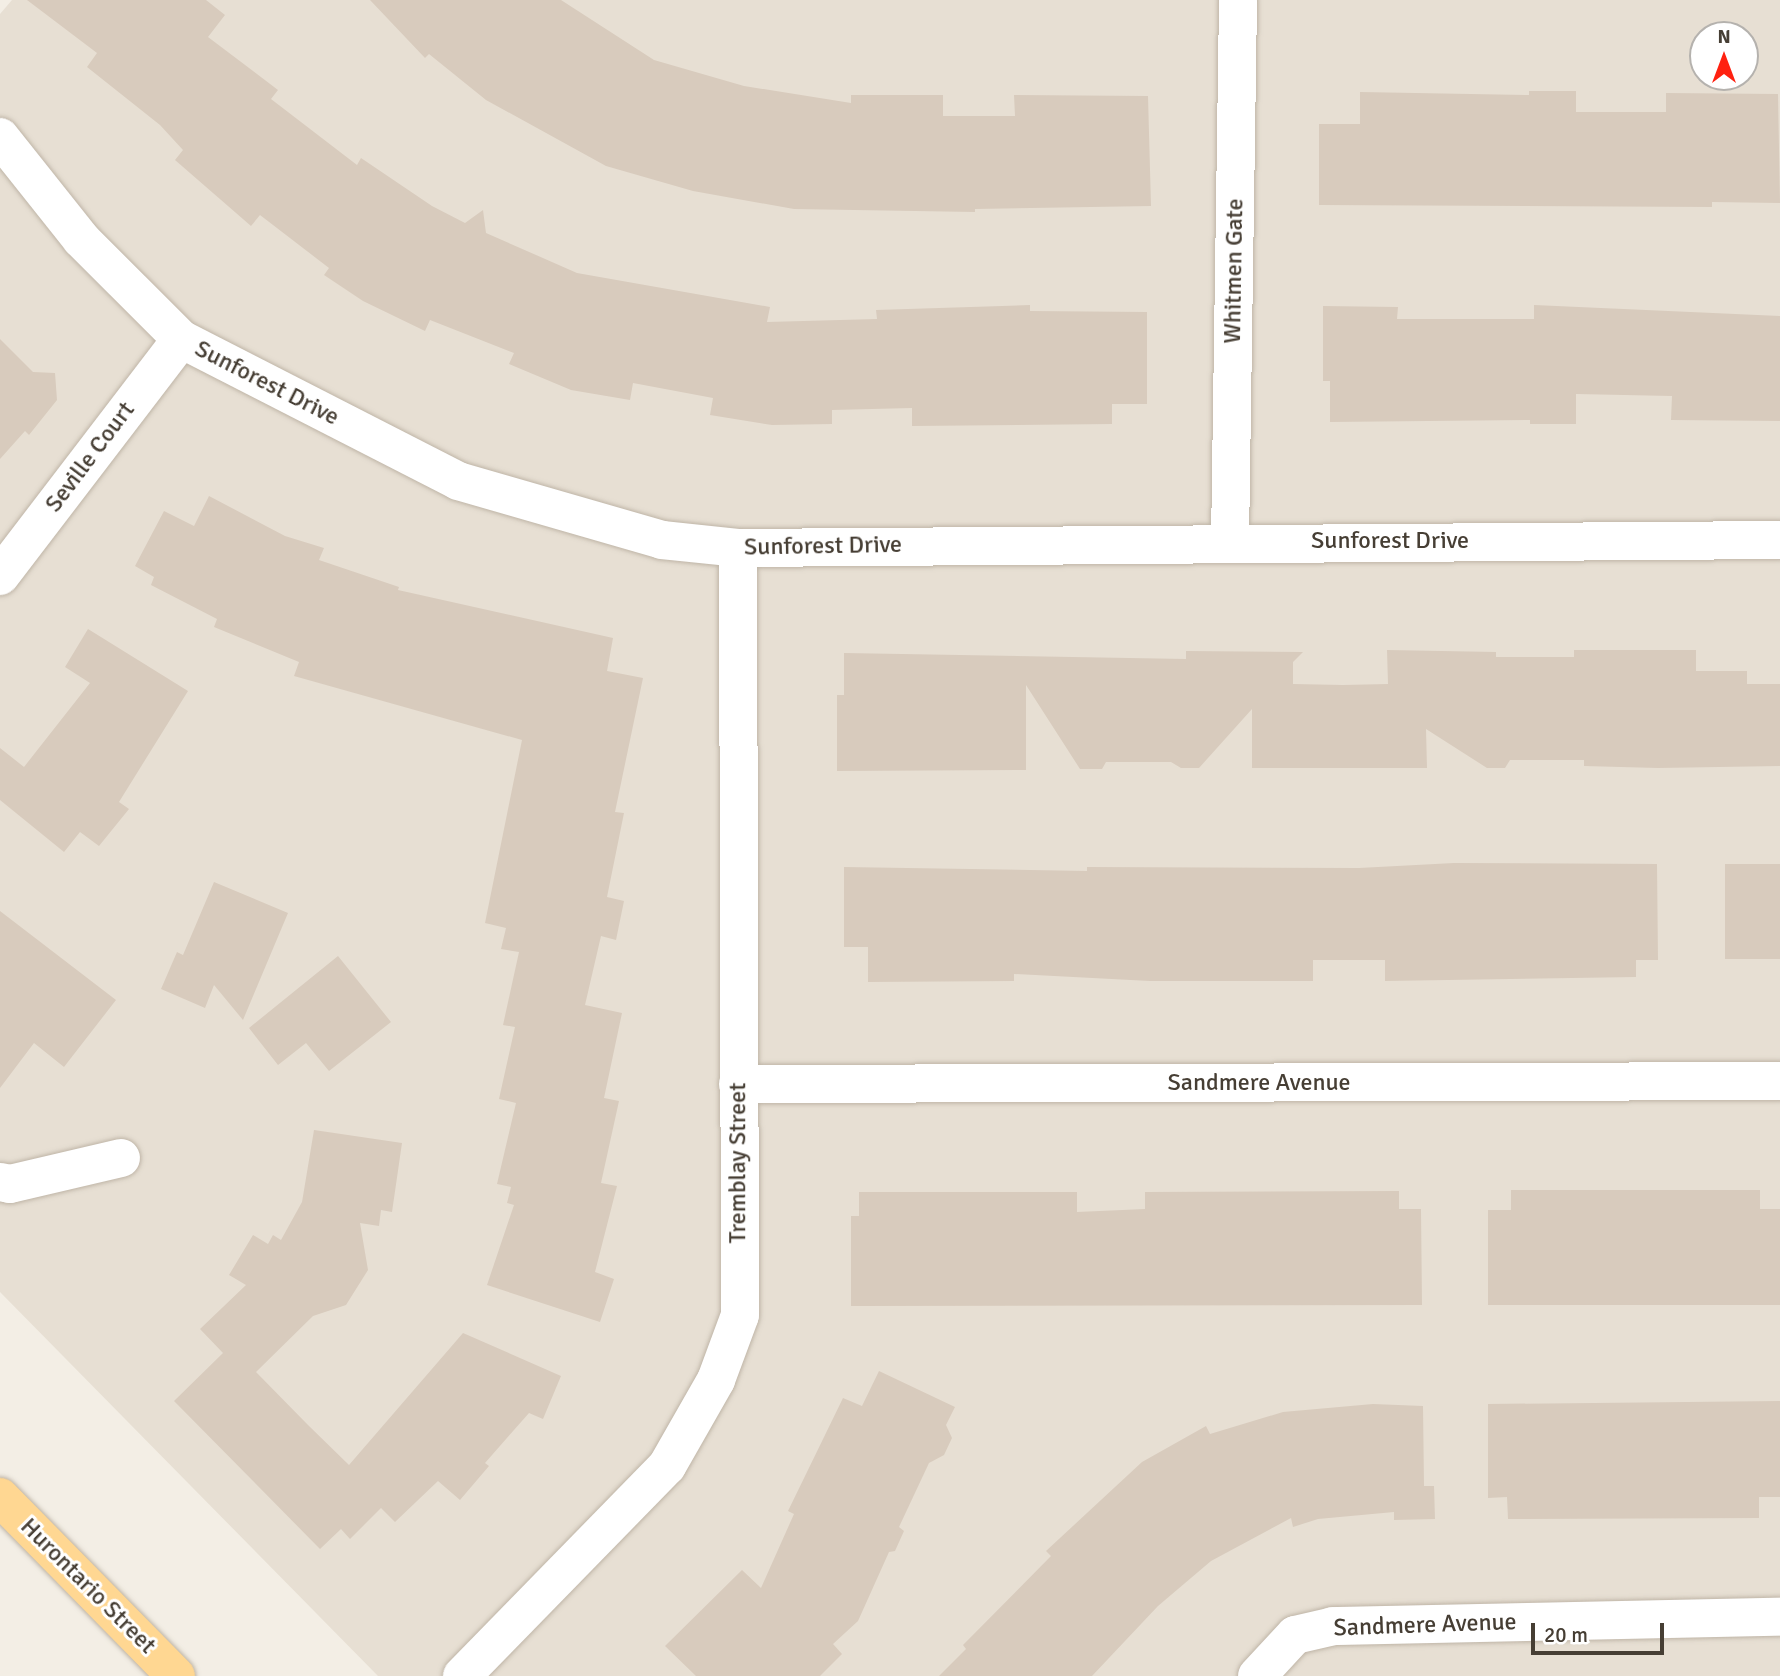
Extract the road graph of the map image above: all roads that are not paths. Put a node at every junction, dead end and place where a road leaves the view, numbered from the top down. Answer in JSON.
{"nodes":[{"id":1,"x":1238,"y":0,"type":"edge"},
{"id":2,"x":0,"y":137,"type":"edge"},
{"id":3,"x":181,"y":339,"type":"junction"},
{"id":4,"x":1780,"y":540,"type":"edge"},
{"id":5,"x":1230,"y":542,"type":"junction"},
{"id":6,"x":738,"y":548,"type":"junction"},
{"id":7,"x":0,"y":576,"type":"edge"},
{"id":8,"x":1780,"y":1082,"type":"edge"},
{"id":9,"x":738,"y":1084,"type":"junction"},
{"id":10,"x":121,"y":1158,"type":"dead end"},
{"id":11,"x":0,"y":1182,"type":"edge"},
{"id":12,"x":0,"y":1497,"type":"edge"},
{"id":13,"x":1780,"y":1617,"type":"edge"},
{"id":14,"x":176,"y":1676,"type":"edge"},
{"id":15,"x":461,"y":1676,"type":"edge"},
{"id":16,"x":1257,"y":1676,"type":"edge"}],
"edges":[{"from":1,"to":5,"type":"street","name":"Whitmen Gate"},
{"from":2,"to":3,"type":"street","name":"Sunforest Drive"},
{"from":3,"to":6,"type":"street","name":"Sunforest Drive"},
{"from":3,"to":7,"type":"street","name":"Seville Court"},
{"from":4,"to":5,"type":"street","name":"Sunforest Drive"},
{"from":5,"to":6,"type":"street","name":"Sunforest Drive"},
{"from":6,"to":9,"type":"street","name":"Tremblay Street"},
{"from":8,"to":9,"type":"street","name":"Sandmere Avenue"},
{"from":9,"to":15,"type":"street","name":"Tremblay Street"},
{"from":10,"to":11,"type":"street"},
{"from":12,"to":14,"type":"main road","name":"Hurontario Street"},
{"from":13,"to":16,"type":"street","name":"Sandmere Avenue"}]}
